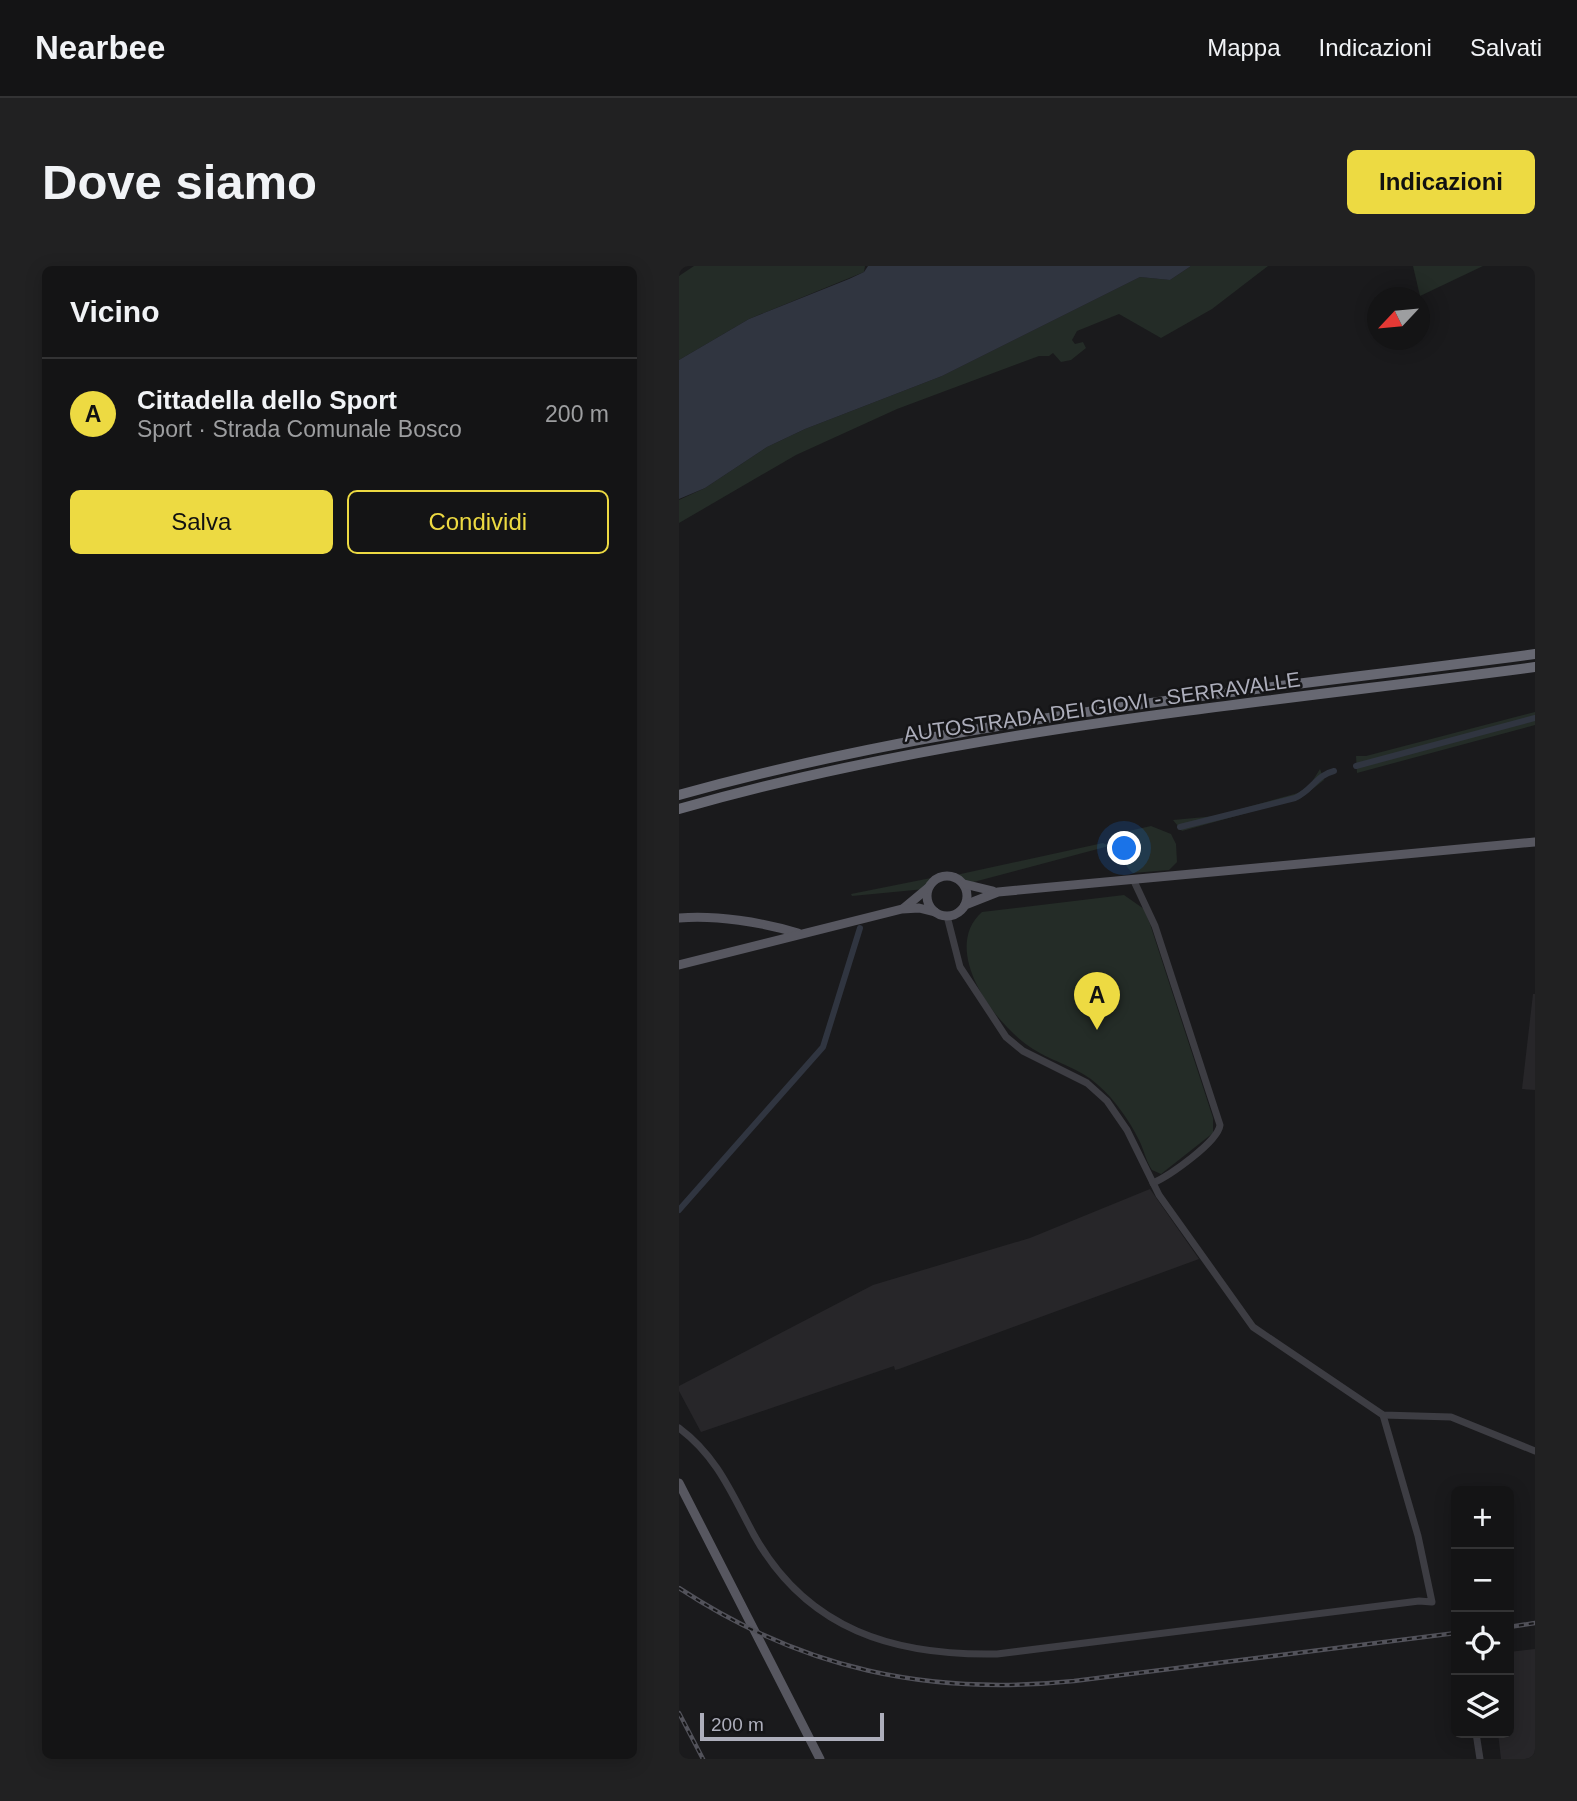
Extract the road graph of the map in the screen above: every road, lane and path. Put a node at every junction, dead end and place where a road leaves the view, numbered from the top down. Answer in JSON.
{"nodes":[{"id":1,"x":1535,"y":654,"type":"edge"},
{"id":2,"x":1535,"y":667,"type":"edge"},
{"id":3,"x":679,"y":795,"type":"edge"},
{"id":4,"x":679,"y":809,"type":"edge"},
{"id":5,"x":1535,"y":842,"type":"edge"},
{"id":6,"x":1133,"y":879,"type":"junction"},
{"id":7,"x":964,"y":884,"type":"junction"},
{"id":8,"x":929,"y":888,"type":"junction"},
{"id":9,"x":998,"y":892,"type":"junction"},
{"id":10,"x":965,"y":905,"type":"junction"},
{"id":11,"x":902,"y":909,"type":"junction"},
{"id":12,"x":935,"y":912,"type":"junction"},
{"id":13,"x":947,"y":916,"type":"junction"},
{"id":14,"x":679,"y":918,"type":"edge"},
{"id":15,"x":799,"y":934,"type":"junction"},
{"id":16,"x":681,"y":964,"type":"edge"},
{"id":17,"x":1153,"y":1183,"type":"junction"},
{"id":18,"x":1383,"y":1415,"type":"junction"},
{"id":19,"x":679,"y":1427,"type":"edge"},
{"id":20,"x":1535,"y":1451,"type":"edge"},
{"id":21,"x":679,"y":1483,"type":"edge"},
{"id":22,"x":1477,"y":1738,"type":"edge"},
{"id":23,"x":820,"y":1759,"type":"edge"},
{"id":24,"x":1480,"y":1759,"type":"edge"}],
"edges":[{"from":1,"to":3,"type":"highway","name":"AUTOSTRADA DEI GIOVI - SERRAVALLE"},
{"from":2,"to":4,"type":"highway","name":"AUTOSTRADA DEI GIOVI - SERRAVALLE"},
{"from":5,"to":6,"type":"main road"},
{"from":6,"to":9,"type":"main road"},
{"from":6,"to":17,"type":"street"},
{"from":7,"to":8,"type":"main road"},
{"from":7,"to":9,"type":"main road"},
{"from":7,"to":10,"type":"main road"},
{"from":8,"to":11,"type":"main road"},
{"from":8,"to":12,"type":"main road"},
{"from":9,"to":10,"type":"main road"},
{"from":10,"to":13,"type":"main road"},
{"from":11,"to":12,"type":"main road"},
{"from":11,"to":15,"type":"main road"},
{"from":12,"to":13,"type":"main road"},
{"from":13,"to":17,"type":"street"},
{"from":14,"to":15,"type":"main road"},
{"from":15,"to":16,"type":"main road"},
{"from":17,"to":18,"type":"street"},
{"from":18,"to":19,"type":"street"},
{"from":18,"to":20,"type":"street"},
{"from":21,"to":23,"type":"main road"},
{"from":22,"to":24,"type":"street"}]}
